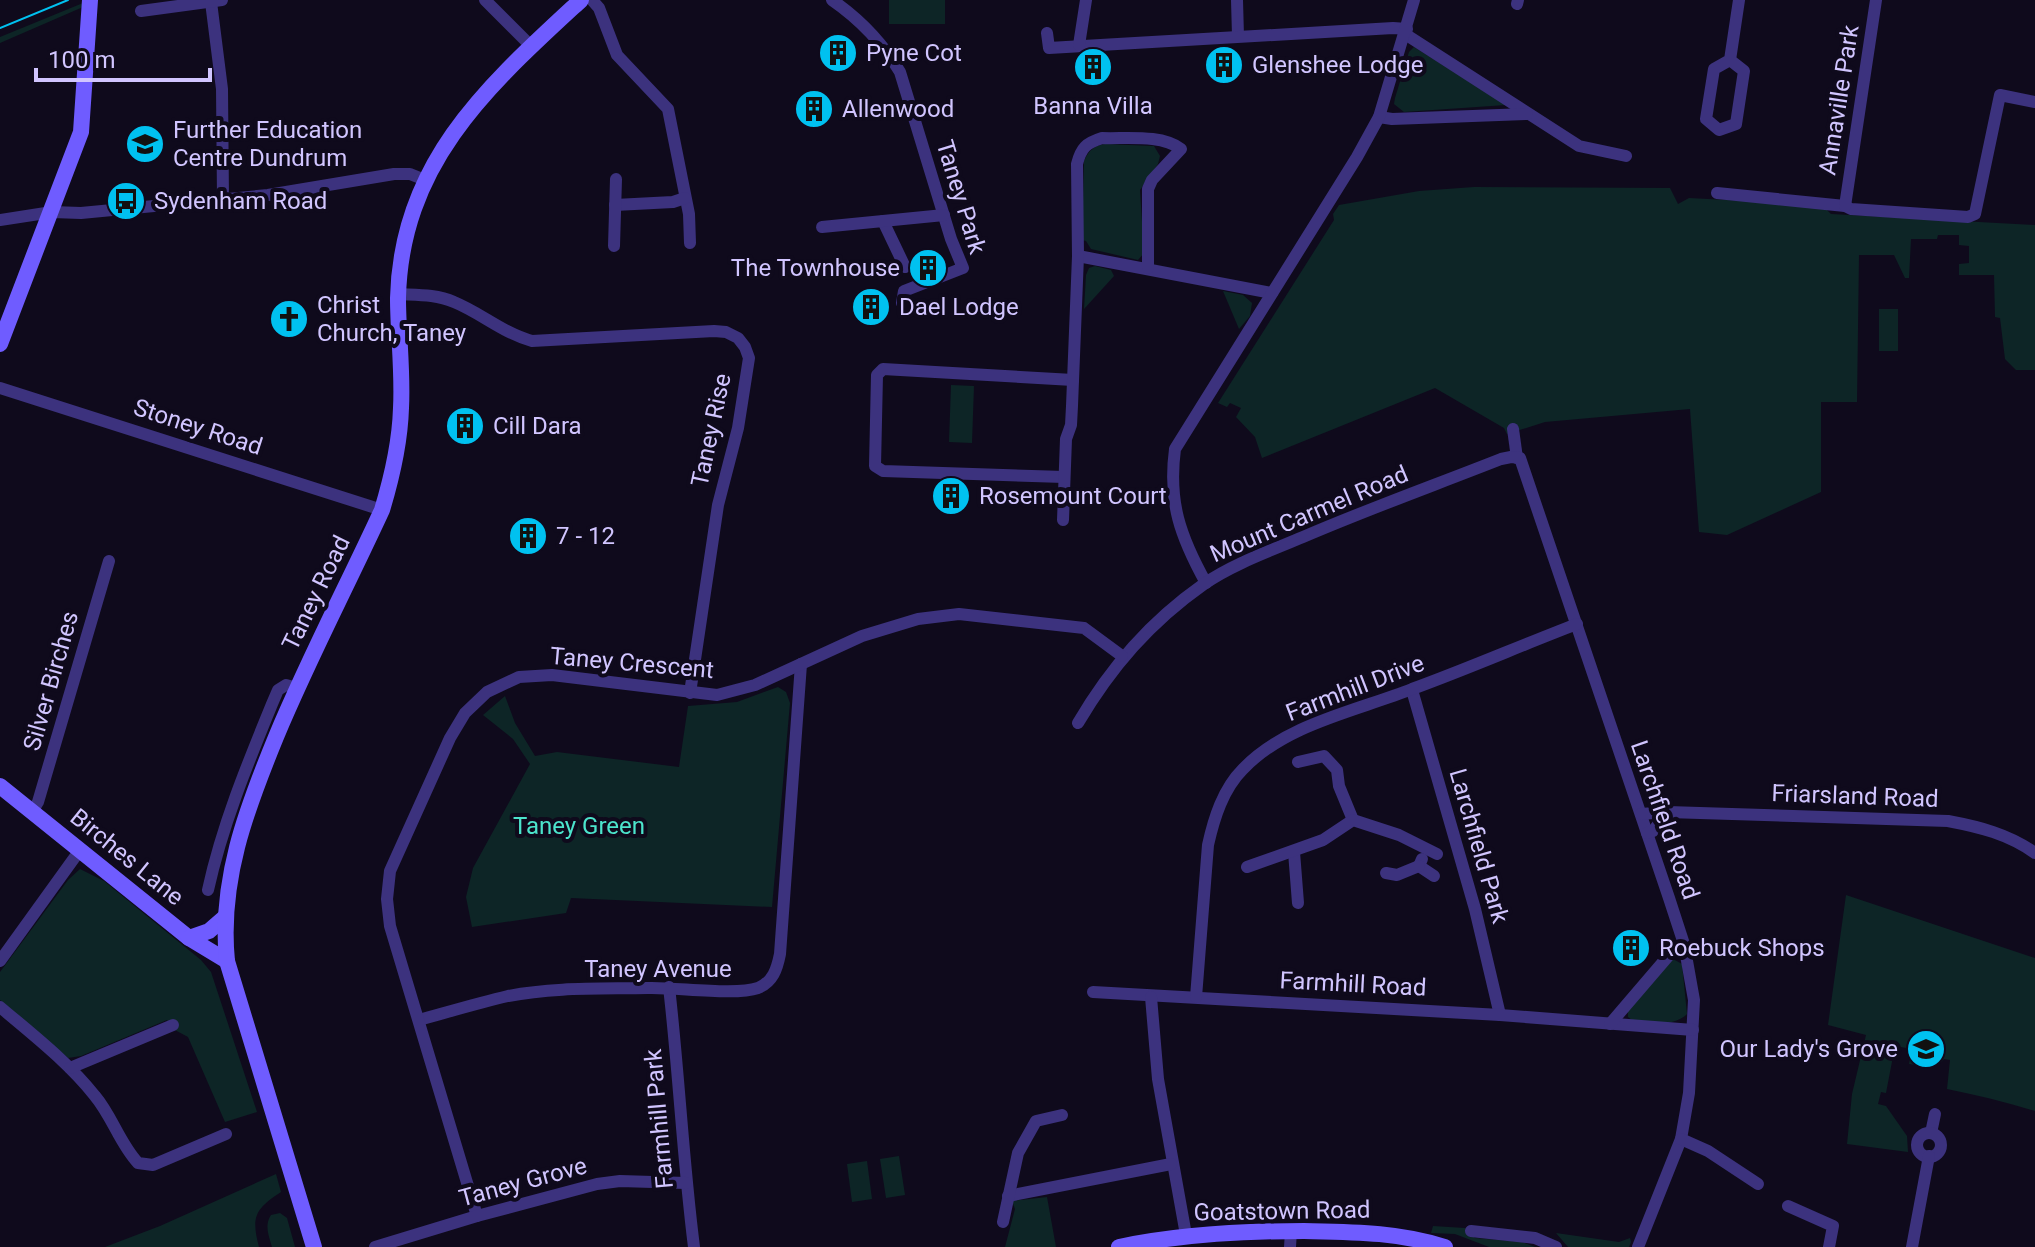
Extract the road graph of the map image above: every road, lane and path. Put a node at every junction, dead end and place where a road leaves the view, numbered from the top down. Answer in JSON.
{"nodes":[{"id":1,"x":485,"y":0,"type":"edge"},
{"id":2,"x":581,"y":0,"type":"edge"},
{"id":3,"x":592,"y":0,"type":"edge"},
{"id":4,"x":832,"y":0,"type":"edge"},
{"id":5,"x":1086,"y":0,"type":"edge"},
{"id":6,"x":1237,"y":0,"type":"edge"},
{"id":7,"x":1414,"y":0,"type":"edge"},
{"id":8,"x":1739,"y":0,"type":"edge"},
{"id":9,"x":1876,"y":0,"type":"edge"},
{"id":10,"x":216,"y":1,"type":"edge"},
{"id":11,"x":90,"y":3,"type":"edge"},
{"id":12,"x":141,"y":11,"type":"dead end"},
{"id":13,"x":1406,"y":31,"type":"junction"},
{"id":14,"x":1047,"y":33,"type":"dead end"},
{"id":15,"x":1238,"y":36,"type":"junction"},
{"id":16,"x":1079,"y":45,"type":"junction"},
{"id":17,"x":531,"y":46,"type":"junction"},
{"id":18,"x":1730,"y":60,"type":"junction"},
{"id":19,"x":2035,"y":102,"type":"edge"},
{"id":20,"x":1530,"y":114,"type":"junction"},
{"id":21,"x":1379,"y":117,"type":"junction"},
{"id":22,"x":1626,"y":156,"type":"dead end"},
{"id":23,"x":616,"y":179,"type":"dead end"},
{"id":24,"x":425,"y":180,"type":"junction"},
{"id":25,"x":1717,"y":193,"type":"dead end"},
{"id":26,"x":685,"y":198,"type":"junction"},
{"id":27,"x":223,"y":200,"type":"junction"},
{"id":28,"x":615,"y":205,"type":"junction"},
{"id":29,"x":1845,"y":206,"type":"junction"},
{"id":30,"x":52,"y":212,"type":"junction"},
{"id":31,"x":944,"y":215,"type":"junction"},
{"id":32,"x":0,"y":220,"type":"edge"},
{"id":33,"x":883,"y":221,"type":"junction"},
{"id":34,"x":822,"y":227,"type":"dead end"},
{"id":35,"x":690,"y":243,"type":"dead end"},
{"id":36,"x":614,"y":246,"type":"dead end"},
{"id":37,"x":1078,"y":256,"type":"junction"},
{"id":38,"x":905,"y":267,"type":"dead end"},
{"id":39,"x":1148,"y":268,"type":"junction"},
{"id":40,"x":1272,"y":293,"type":"junction"},
{"id":41,"x":398,"y":294,"type":"junction"},
{"id":42,"x":902,"y":303,"type":"dead end"},
{"id":43,"x":0,"y":344,"type":"edge"},
{"id":44,"x":1073,"y":380,"type":"junction"},
{"id":45,"x":0,"y":388,"type":"edge"},
{"id":46,"x":1513,"y":429,"type":"dead end"},
{"id":47,"x":1519,"y":458,"type":"junction"},
{"id":48,"x":1064,"y":477,"type":"junction"},
{"id":49,"x":382,"y":510,"type":"junction"},
{"id":50,"x":1063,"y":520,"type":"dead end"},
{"id":51,"x":109,"y":561,"type":"dead end"},
{"id":52,"x":1206,"y":583,"type":"junction"},
{"id":53,"x":1577,"y":624,"type":"junction"},
{"id":54,"x":1122,"y":656,"type":"junction"},
{"id":55,"x":801,"y":664,"type":"junction"},
{"id":56,"x":297,"y":688,"type":"junction"},
{"id":57,"x":1412,"y":690,"type":"junction"},
{"id":58,"x":690,"y":693,"type":"junction"},
{"id":59,"x":1078,"y":723,"type":"dead end"},
{"id":60,"x":1298,"y":762,"type":"dead end"},
{"id":61,"x":0,"y":786,"type":"edge"},
{"id":62,"x":32,"y":812,"type":"junction"},
{"id":63,"x":1668,"y":812,"type":"junction"},
{"id":64,"x":1641,"y":814,"type":"junction"},
{"id":65,"x":1353,"y":820,"type":"junction"},
{"id":66,"x":1647,"y":833,"type":"junction"},
{"id":67,"x":80,"y":850,"type":"junction"},
{"id":68,"x":1294,"y":852,"type":"junction"},
{"id":69,"x":2035,"y":853,"type":"edge"},
{"id":70,"x":1419,"y":866,"type":"junction"},
{"id":71,"x":1247,"y":867,"type":"dead end"},
{"id":72,"x":1386,"y":873,"type":"dead end"},
{"id":73,"x":1434,"y":876,"type":"dead end"},
{"id":74,"x":208,"y":890,"type":"dead end"},
{"id":75,"x":1298,"y":903,"type":"dead end"},
{"id":76,"x":224,"y":918,"type":"junction"},
{"id":77,"x":189,"y":938,"type":"junction"},
{"id":78,"x":1684,"y":944,"type":"junction"},
{"id":79,"x":0,"y":961,"type":"edge"},
{"id":80,"x":227,"y":961,"type":"junction"},
{"id":81,"x":669,"y":987,"type":"junction"},
{"id":82,"x":1093,"y":992,"type":"dead end"},
{"id":83,"x":1151,"y":997,"type":"junction"},
{"id":84,"x":1196,"y":997,"type":"junction"},
{"id":85,"x":0,"y":1007,"type":"edge"},
{"id":86,"x":1500,"y":1015,"type":"junction"},
{"id":87,"x":419,"y":1020,"type":"junction"},
{"id":88,"x":1610,"y":1024,"type":"junction"},
{"id":89,"x":173,"y":1025,"type":"dead end"},
{"id":90,"x":1693,"y":1030,"type":"junction"},
{"id":91,"x":70,"y":1068,"type":"junction"},
{"id":92,"x":1935,"y":1114,"type":"dead end"},
{"id":93,"x":1062,"y":1115,"type":"dead end"},
{"id":94,"x":226,"y":1134,"type":"dead end"},
{"id":95,"x":1681,"y":1139,"type":"junction"},
{"id":96,"x":1171,"y":1164,"type":"junction"},
{"id":97,"x":686,"y":1183,"type":"junction"},
{"id":98,"x":1758,"y":1184,"type":"dead end"},
{"id":99,"x":1008,"y":1196,"type":"junction"},
{"id":100,"x":1788,"y":1206,"type":"dead end"},
{"id":101,"x":477,"y":1216,"type":"junction"},
{"id":102,"x":1003,"y":1222,"type":"dead end"},
{"id":103,"x":1833,"y":1226,"type":"junction"},
{"id":104,"x":1471,"y":1231,"type":"dead end"},
{"id":105,"x":1847,"y":1232,"type":"dead end"},
{"id":106,"x":1186,"y":1235,"type":"junction"},
{"id":107,"x":1272,"y":1239,"type":"edge"},
{"id":108,"x":1290,"y":1239,"type":"edge"},
{"id":109,"x":314,"y":1247,"type":"edge"},
{"id":110,"x":375,"y":1247,"type":"edge"},
{"id":111,"x":694,"y":1247,"type":"edge"},
{"id":112,"x":1119,"y":1247,"type":"edge"},
{"id":113,"x":1445,"y":1247,"type":"edge"},
{"id":114,"x":1556,"y":1247,"type":"edge"},
{"id":115,"x":1638,"y":1247,"type":"edge"},
{"id":116,"x":1829,"y":1247,"type":"edge"},
{"id":117,"x":1912,"y":1247,"type":"edge"}],
"edges":[{"from":1,"to":17,"type":"street"},
{"from":2,"to":17,"type":"main road","name":"Taney Road"},
{"from":3,"to":26,"type":"street"},
{"from":4,"to":31,"type":"street","name":"Taney Park"},
{"from":5,"to":16,"type":"street"},
{"from":6,"to":15,"type":"street"},
{"from":7,"to":13,"type":"street"},
{"from":8,"to":18,"type":"street"},
{"from":9,"to":29,"type":"street","name":"Annaville Park"},
{"from":10,"to":12,"type":"street"},
{"from":10,"to":27,"type":"street"},
{"from":11,"to":30,"type":"main road"},
{"from":13,"to":15,"type":"street"},
{"from":13,"to":20,"type":"street"},
{"from":13,"to":21,"type":"street"},
{"from":14,"to":16,"type":"street"},
{"from":15,"to":16,"type":"street"},
{"from":17,"to":24,"type":"main road","name":"Taney Road"},
{"from":18,"to":18,"type":"street"},
{"from":19,"to":29,"type":"street"},
{"from":20,"to":21,"type":"street"},
{"from":20,"to":22,"type":"street"},
{"from":21,"to":40,"type":"street"},
{"from":23,"to":28,"type":"street"},
{"from":24,"to":27,"type":"street"},
{"from":24,"to":41,"type":"main road","name":"Taney Road"},
{"from":25,"to":29,"type":"street"},
{"from":26,"to":28,"type":"street"},
{"from":26,"to":35,"type":"street"},
{"from":27,"to":30,"type":"street"},
{"from":28,"to":36,"type":"street"},
{"from":30,"to":32,"type":"street"},
{"from":30,"to":43,"type":"main road"},
{"from":31,"to":33,"type":"street"},
{"from":31,"to":42,"type":"street","name":"Taney Park"},
{"from":33,"to":34,"type":"street"},
{"from":33,"to":38,"type":"street"},
{"from":37,"to":39,"type":"street"},
{"from":37,"to":39,"type":"street"},
{"from":37,"to":44,"type":"street"},
{"from":39,"to":40,"type":"street"},
{"from":40,"to":52,"type":"street"},
{"from":41,"to":49,"type":"main road","name":"Taney Road"},
{"from":41,"to":58,"type":"street","name":"Taney Rise"},
{"from":44,"to":48,"type":"street"},
{"from":44,"to":48,"type":"street"},
{"from":45,"to":49,"type":"street","name":"Stoney Road"},
{"from":46,"to":47,"type":"street","name":"Larchfield Road"},
{"from":47,"to":52,"type":"street","name":"Mount Carmel Road"},
{"from":47,"to":53,"type":"street","name":"Larchfield Road"},
{"from":48,"to":50,"type":"street"},
{"from":49,"to":56,"type":"main road","name":"Taney Road"},
{"from":51,"to":62,"type":"street","name":"Silver Birches"},
{"from":52,"to":54,"type":"street","name":"Mount Carmel Road"},
{"from":53,"to":57,"type":"street","name":"Farmhill Drive"},
{"from":53,"to":64,"type":"street","name":"Larchfield Road"},
{"from":54,"to":55,"type":"street","name":"Taney Crescent"},
{"from":54,"to":59,"type":"street","name":"Mount Carmel Road"},
{"from":55,"to":58,"type":"street","name":"Taney Crescent"},
{"from":55,"to":81,"type":"street","name":"Taney Avenue"},
{"from":56,"to":74,"type":"street"},
{"from":56,"to":76,"type":"main road","name":"Taney Road"},
{"from":57,"to":84,"type":"street","name":"Farmhill Drive"},
{"from":57,"to":86,"type":"street","name":"Larchfield Park"},
{"from":58,"to":87,"type":"street","name":"Taney Crescent"},
{"from":60,"to":65,"type":"street"},
{"from":61,"to":62,"type":"main road","name":"Birches Lane"},
{"from":62,"to":67,"type":"main road","name":"Birches Lane"},
{"from":63,"to":64,"type":"street","name":"Friarsland Road"},
{"from":63,"to":66,"type":"street"},
{"from":63,"to":69,"type":"street","name":"Friarsland Road"},
{"from":64,"to":66,"type":"street","name":"Larchfield Road"},
{"from":65,"to":68,"type":"street"},
{"from":65,"to":70,"type":"street"},
{"from":66,"to":78,"type":"street","name":"Larchfield Road"},
{"from":67,"to":77,"type":"main road","name":"Birches Lane"},
{"from":67,"to":79,"type":"street"},
{"from":68,"to":71,"type":"street"},
{"from":68,"to":75,"type":"street"},
{"from":70,"to":72,"type":"street"},
{"from":70,"to":73,"type":"street"},
{"from":76,"to":77,"type":"main road"},
{"from":76,"to":80,"type":"main road","name":"Taney Road"},
{"from":77,"to":80,"type":"main road","name":"Birches Lane"},
{"from":78,"to":88,"type":"street"},
{"from":78,"to":90,"type":"street","name":"Larchfield Road"},
{"from":80,"to":109,"type":"main road","name":"Taney Road"},
{"from":81,"to":87,"type":"street","name":"Taney Avenue"},
{"from":81,"to":97,"type":"street","name":"Farmhill Park"},
{"from":82,"to":83,"type":"street","name":"Farmhill Road"},
{"from":83,"to":84,"type":"street","name":"Farmhill Road"},
{"from":83,"to":96,"type":"street"},
{"from":84,"to":86,"type":"street","name":"Farmhill Road"},
{"from":85,"to":91,"type":"street"},
{"from":86,"to":88,"type":"street","name":"Farmhill Road"},
{"from":87,"to":101,"type":"street","name":"Taney Crescent"},
{"from":88,"to":90,"type":"street","name":"Farmhill Road"},
{"from":89,"to":91,"type":"street"},
{"from":90,"to":95,"type":"street","name":"Larchfield Road"},
{"from":91,"to":94,"type":"street"},
{"from":92,"to":117,"type":"street"},
{"from":93,"to":99,"type":"street"},
{"from":95,"to":98,"type":"street"},
{"from":95,"to":115,"type":"street","name":"Larchfield Road"},
{"from":96,"to":99,"type":"street"},
{"from":96,"to":106,"type":"street"},
{"from":97,"to":101,"type":"street","name":"Taney Grove"},
{"from":97,"to":111,"type":"street","name":"Farmhill Park"},
{"from":99,"to":102,"type":"street"},
{"from":100,"to":103,"type":"street"},
{"from":101,"to":110,"type":"street","name":"Taney Grove"},
{"from":103,"to":105,"type":"street"},
{"from":103,"to":116,"type":"street"},
{"from":104,"to":114,"type":"street"},
{"from":106,"to":107,"type":"main road","name":"Goatstown Road"},
{"from":106,"to":112,"type":"main road","name":"Goatstown Road"},
{"from":107,"to":108,"type":"main road","name":"Goatstown Road"},
{"from":108,"to":113,"type":"main road","name":"Goatstown Road"}]}
